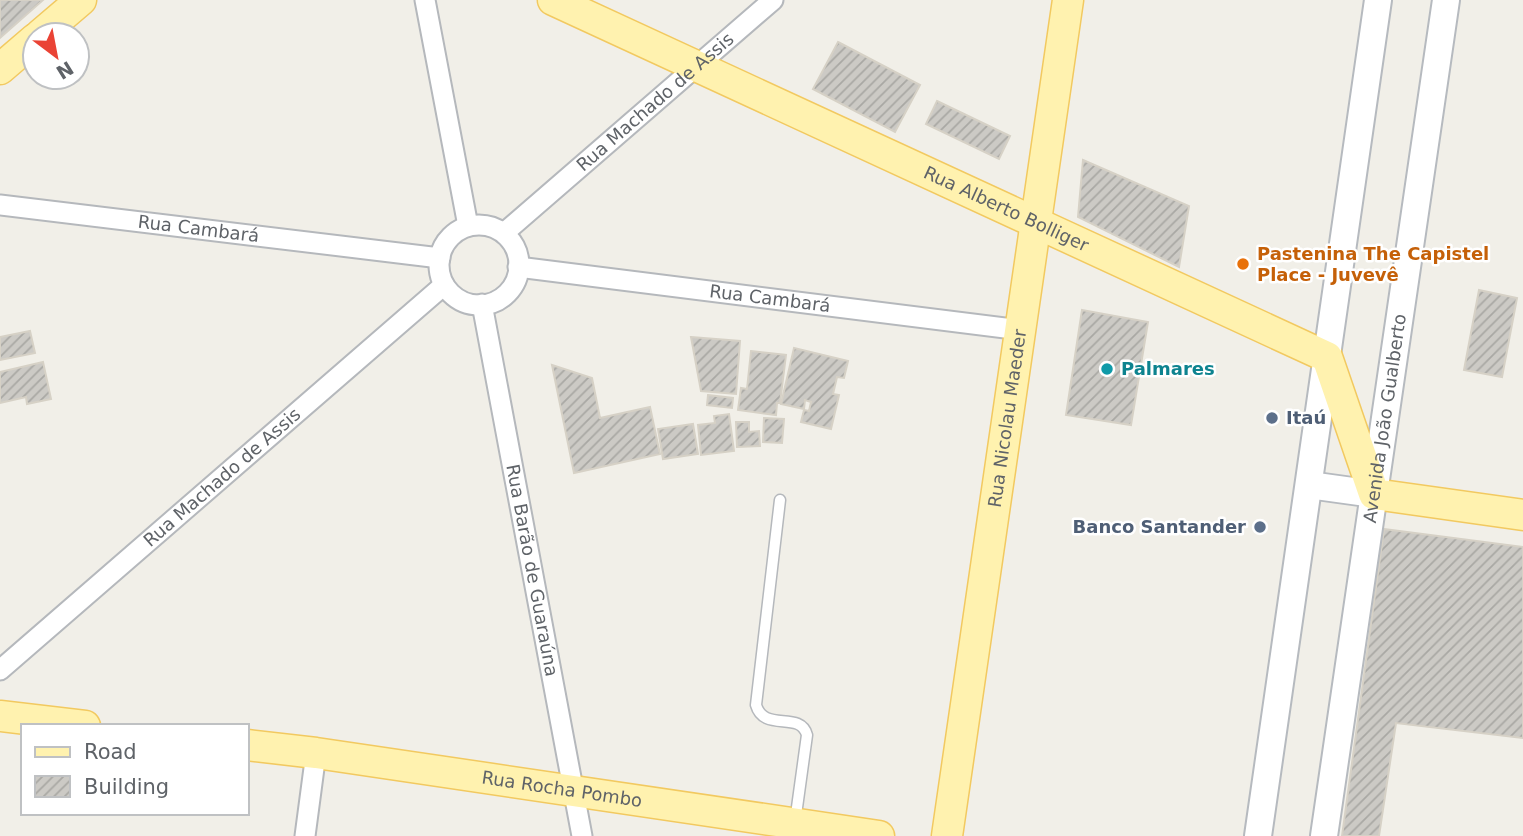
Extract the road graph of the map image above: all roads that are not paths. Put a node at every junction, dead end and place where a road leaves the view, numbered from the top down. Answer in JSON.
{"nodes":[{"id":1,"x":81,"y":0,"type":"edge"},
{"id":2,"x":425,"y":0,"type":"edge"},
{"id":3,"x":553,"y":0,"type":"edge"},
{"id":4,"x":773,"y":0,"type":"edge"},
{"id":5,"x":1068,"y":0,"type":"edge"},
{"id":6,"x":1378,"y":0,"type":"edge"},
{"id":7,"x":1446,"y":0,"type":"edge"},
{"id":8,"x":56,"y":21,"type":"edge"},
{"id":9,"x":21,"y":51,"type":"edge"},
{"id":10,"x":696,"y":66,"type":"junction"},
{"id":11,"x":0,"y":69,"type":"edge"},
{"id":12,"x":0,"y":205,"type":"edge"},
{"id":13,"x":1035,"y":223,"type":"junction"},
{"id":14,"x":468,"y":226,"type":"junction"},
{"id":15,"x":504,"y":233,"type":"junction"},
{"id":16,"x":440,"y":258,"type":"junction"},
{"id":17,"x":519,"y":267,"type":"junction"},
{"id":18,"x":444,"y":285,"type":"junction"},
{"id":19,"x":482,"y":304,"type":"junction"},
{"id":20,"x":1021,"y":330,"type":"junction"},
{"id":21,"x":1327,"y":357,"type":"junction"},
{"id":22,"x":1308,"y":485,"type":"junction"},
{"id":23,"x":1374,"y":494,"type":"junction"},
{"id":24,"x":780,"y":500,"type":"dead end"},
{"id":25,"x":1523,"y":515,"type":"edge"},
{"id":26,"x":0,"y":670,"type":"edge"},
{"id":27,"x":0,"y":716,"type":"edge"},
{"id":28,"x":68,"y":724,"type":"edge"},
{"id":29,"x":248,"y":745,"type":"edge"},
{"id":30,"x":316,"y":753,"type":"junction"},
{"id":31,"x":573,"y":792,"type":"junction"},
{"id":32,"x":794,"y":822,"type":"junction"},
{"id":33,"x":305,"y":836,"type":"edge"},
{"id":34,"x":582,"y":836,"type":"edge"},
{"id":35,"x":879,"y":836,"type":"edge"},
{"id":36,"x":947,"y":836,"type":"edge"},
{"id":37,"x":1258,"y":836,"type":"edge"},
{"id":38,"x":1324,"y":836,"type":"edge"}],
"edges":[{"from":1,"to":8,"type":"main road"},
{"from":2,"to":14,"type":"street"},
{"from":3,"to":10,"type":"main road","name":"Rua Alberto Bolliger"},
{"from":4,"to":10,"type":"street","name":"Rua Machado de Assis"},
{"from":5,"to":13,"type":"main road","name":"Rua Nicolau Maeder"},
{"from":6,"to":21,"type":"street"},
{"from":7,"to":23,"type":"street","name":"Avenida João Gualberto"},
{"from":9,"to":11,"type":"main road"},
{"from":10,"to":13,"type":"main road","name":"Rua Alberto Bolliger"},
{"from":10,"to":15,"type":"street","name":"Rua Machado de Assis"},
{"from":12,"to":16,"type":"street","name":"Rua Cambará"},
{"from":13,"to":20,"type":"main road","name":"Rua Nicolau Maeder"},
{"from":13,"to":21,"type":"main road","name":"Rua Alberto Bolliger"},
{"from":14,"to":15,"type":"street"},
{"from":14,"to":16,"type":"street"},
{"from":15,"to":17,"type":"street"},
{"from":16,"to":18,"type":"street"},
{"from":17,"to":19,"type":"street"},
{"from":17,"to":20,"type":"street","name":"Rua Cambará"},
{"from":18,"to":19,"type":"street"},
{"from":18,"to":26,"type":"street","name":"Rua Machado de Assis"},
{"from":19,"to":31,"type":"street","name":"Rua Barão de Guaraúna"},
{"from":20,"to":36,"type":"main road","name":"Rua Nicolau Maeder"},
{"from":21,"to":22,"type":"street"},
{"from":21,"to":23,"type":"main road"},
{"from":22,"to":23,"type":"street"},
{"from":22,"to":37,"type":"street"},
{"from":23,"to":25,"type":"main road"},
{"from":23,"to":38,"type":"street","name":"Avenida João Gualberto"},
{"from":24,"to":32,"type":"lane"},
{"from":27,"to":28,"type":"main road"},
{"from":29,"to":30,"type":"main road","name":"Rua Rocha Pombo"},
{"from":30,"to":31,"type":"main road","name":"Rua Rocha Pombo"},
{"from":30,"to":33,"type":"street"},
{"from":31,"to":32,"type":"main road","name":"Rua Rocha Pombo"},
{"from":31,"to":34,"type":"street","name":"Rua Barão de Guaraúna"},
{"from":32,"to":35,"type":"main road","name":"Rua Rocha Pombo"}]}
